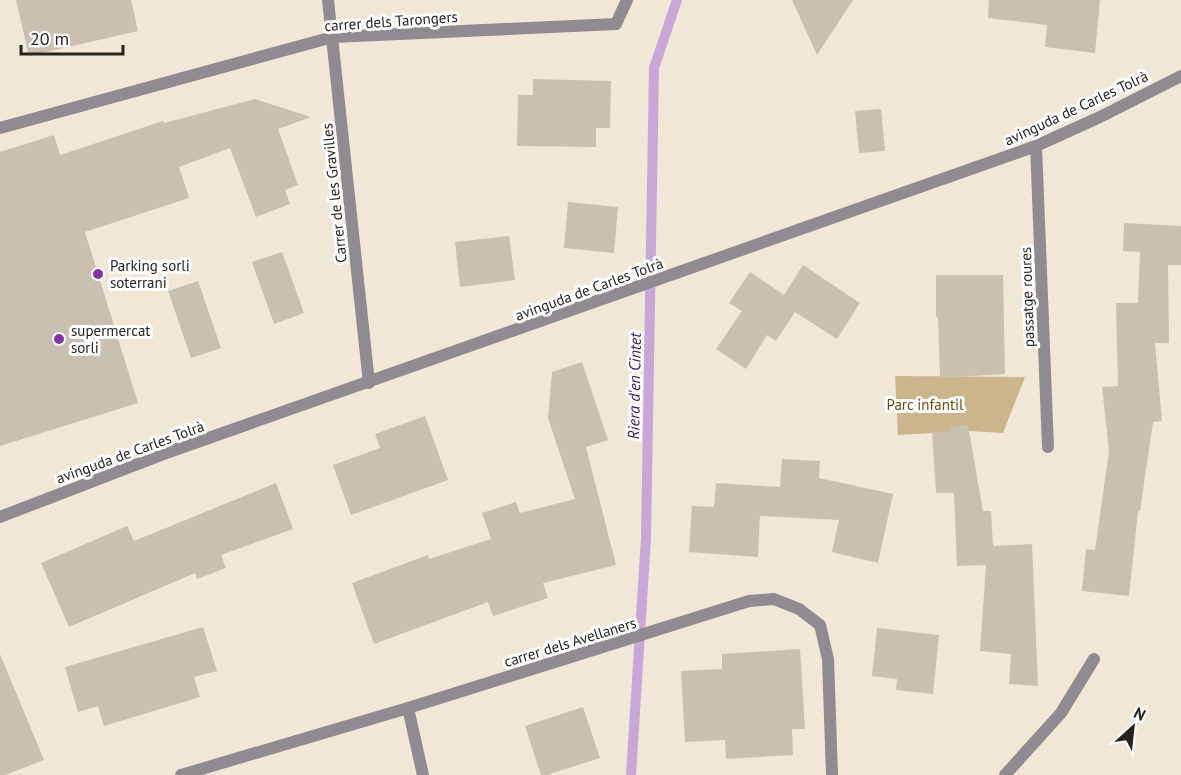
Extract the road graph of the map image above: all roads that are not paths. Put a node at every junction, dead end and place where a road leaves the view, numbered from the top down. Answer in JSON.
{"nodes":[{"id":1,"x":328,"y":0,"type":"edge"},
{"id":2,"x":627,"y":0,"type":"edge"},
{"id":3,"x":333,"y":36,"type":"junction"},
{"id":4,"x":1181,"y":76,"type":"edge"},
{"id":5,"x":0,"y":128,"type":"edge"},
{"id":6,"x":1036,"y":146,"type":"junction"},
{"id":7,"x":369,"y":383,"type":"junction"},
{"id":8,"x":1048,"y":447,"type":"dead end"},
{"id":9,"x":0,"y":517,"type":"edge"},
{"id":10,"x":1095,"y":659,"type":"dead end"},
{"id":11,"x":408,"y":708,"type":"junction"},
{"id":12,"x":181,"y":775,"type":"edge"},
{"id":13,"x":423,"y":775,"type":"edge"},
{"id":14,"x":832,"y":775,"type":"edge"},
{"id":15,"x":1005,"y":775,"type":"edge"}],
"edges":[{"from":1,"to":3,"type":"street","name":"Carrer de les Gravilles"},
{"from":2,"to":3,"type":"street","name":"carrer dels Tarongers"},
{"from":3,"to":5,"type":"street","name":"carrer dels Tarongers"},
{"from":3,"to":7,"type":"street","name":"Carrer de les Gravilles"},
{"from":4,"to":6,"type":"street","name":"avinguda de Carles Tolrà"},
{"from":6,"to":7,"type":"street","name":"avinguda de Carles Tolrà"},
{"from":6,"to":8,"type":"street","name":"passatge roures"},
{"from":7,"to":9,"type":"street","name":"avinguda de Carles Tolrà"},
{"from":10,"to":15,"type":"street"},
{"from":11,"to":12,"type":"street","name":"carrer dels Avellaners"},
{"from":11,"to":13,"type":"street"},
{"from":11,"to":14,"type":"street","name":"carrer dels Avellaners"}]}
